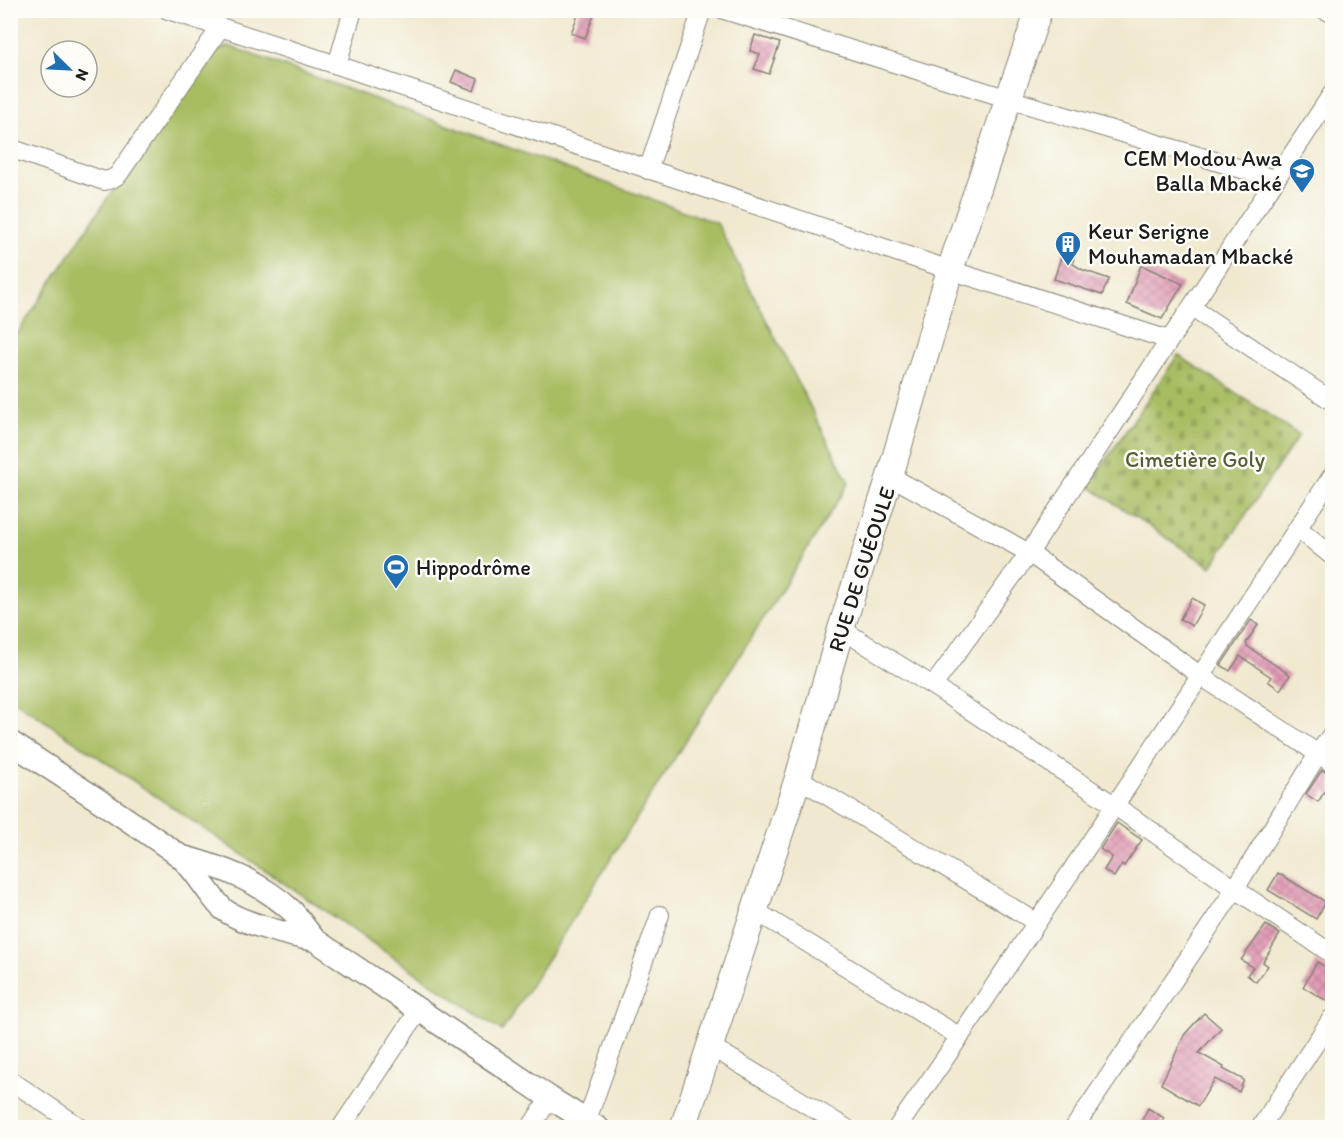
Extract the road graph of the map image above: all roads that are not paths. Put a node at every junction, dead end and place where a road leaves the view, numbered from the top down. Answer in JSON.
{"nodes":[{"id":1,"x":168,"y":10,"type":"edge"},
{"id":2,"x":353,"y":10,"type":"edge"},
{"id":3,"x":702,"y":10,"type":"edge"},
{"id":4,"x":724,"y":10,"type":"edge"},
{"id":5,"x":1039,"y":10,"type":"edge"},
{"id":6,"x":1325,"y":10,"type":"edge"},
{"id":7,"x":1332,"y":13,"type":"edge"},
{"id":8,"x":220,"y":28,"type":"junction"},
{"id":9,"x":337,"y":65,"type":"junction"},
{"id":10,"x":1332,"y":94,"type":"edge"},
{"id":11,"x":1010,"y":99,"type":"junction"},
{"id":12,"x":10,"y":148,"type":"edge"},
{"id":13,"x":648,"y":170,"type":"junction"},
{"id":14,"x":1275,"y":179,"type":"junction"},
{"id":15,"x":950,"y":270,"type":"junction"},
{"id":16,"x":1192,"y":308,"type":"junction"},
{"id":17,"x":1169,"y":340,"type":"junction"},
{"id":18,"x":1332,"y":401,"type":"edge"},
{"id":19,"x":890,"y":476,"type":"junction"},
{"id":20,"x":1332,"y":476,"type":"edge"},
{"id":21,"x":1298,"y":528,"type":"junction"},
{"id":22,"x":1029,"y":553,"type":"junction"},
{"id":23,"x":1332,"y":556,"type":"edge"},
{"id":24,"x":841,"y":629,"type":"junction"},
{"id":25,"x":1201,"y":676,"type":"junction"},
{"id":26,"x":933,"y":686,"type":"junction"},
{"id":27,"x":1332,"y":734,"type":"edge"},
{"id":28,"x":10,"y":742,"type":"edge"},
{"id":29,"x":1325,"y":759,"type":"edge"},
{"id":30,"x":798,"y":778,"type":"junction"},
{"id":31,"x":1114,"y":805,"type":"junction"},
{"id":32,"x":180,"y":856,"type":"junction"},
{"id":33,"x":1235,"y":890,"type":"junction"},
{"id":34,"x":754,"y":910,"type":"junction"},
{"id":35,"x":660,"y":915,"type":"dead end"},
{"id":36,"x":1036,"y":922,"type":"junction"},
{"id":37,"x":315,"y":940,"type":"junction"},
{"id":38,"x":1332,"y":954,"type":"edge"},
{"id":39,"x":419,"y":1010,"type":"junction"},
{"id":40,"x":1332,"y":1018,"type":"edge"},
{"id":41,"x":960,"y":1037,"type":"junction"},
{"id":42,"x":710,"y":1046,"type":"junction"},
{"id":43,"x":10,"y":1080,"type":"edge"},
{"id":44,"x":550,"y":1098,"type":"junction"},
{"id":45,"x":593,"y":1124,"type":"edge"},
{"id":46,"x":81,"y":1128,"type":"edge"},
{"id":47,"x":341,"y":1128,"type":"edge"},
{"id":48,"x":530,"y":1128,"type":"edge"},
{"id":49,"x":683,"y":1128,"type":"edge"},
{"id":50,"x":846,"y":1128,"type":"edge"},
{"id":51,"x":897,"y":1128,"type":"edge"},
{"id":52,"x":1074,"y":1128,"type":"edge"},
{"id":53,"x":1260,"y":1128,"type":"edge"}],
"edges":[{"from":1,"to":8,"type":"street"},
{"from":2,"to":9,"type":"street"},
{"from":3,"to":13,"type":"street"},
{"from":4,"to":11,"type":"street"},
{"from":5,"to":11,"type":"main road","name":"RUE DE GUÉOULE"},
{"from":6,"to":7,"type":"street"},
{"from":8,"to":9,"type":"street"},
{"from":8,"to":12,"type":"street"},
{"from":9,"to":13,"type":"street"},
{"from":10,"to":14,"type":"street"},
{"from":11,"to":14,"type":"street"},
{"from":11,"to":15,"type":"main road","name":"RUE DE GUÉOULE"},
{"from":13,"to":15,"type":"street"},
{"from":14,"to":16,"type":"street"},
{"from":15,"to":17,"type":"street"},
{"from":15,"to":19,"type":"main road","name":"RUE DE GUÉOULE"},
{"from":16,"to":17,"type":"street"},
{"from":16,"to":18,"type":"street"},
{"from":17,"to":22,"type":"street"},
{"from":19,"to":22,"type":"street"},
{"from":19,"to":24,"type":"main road","name":"RUE DE GUÉOULE"},
{"from":20,"to":21,"type":"street"},
{"from":21,"to":23,"type":"street"},
{"from":21,"to":25,"type":"street"},
{"from":22,"to":25,"type":"street"},
{"from":22,"to":26,"type":"street"},
{"from":24,"to":26,"type":"street"},
{"from":24,"to":30,"type":"main road","name":"RUE DE GUÉOULE"},
{"from":25,"to":29,"type":"street"},
{"from":25,"to":31,"type":"street"},
{"from":26,"to":31,"type":"street"},
{"from":27,"to":29,"type":"street"},
{"from":28,"to":32,"type":"street"},
{"from":29,"to":33,"type":"street"},
{"from":30,"to":34,"type":"main road","name":"RUE DE GUÉOULE"},
{"from":30,"to":36,"type":"street"},
{"from":31,"to":33,"type":"street"},
{"from":31,"to":36,"type":"street"},
{"from":32,"to":37,"type":"street"},
{"from":32,"to":37,"type":"street"},
{"from":33,"to":38,"type":"street"},
{"from":33,"to":52,"type":"street"},
{"from":34,"to":41,"type":"street"},
{"from":34,"to":42,"type":"main road","name":"RUE DE GUÉOULE"},
{"from":35,"to":45,"type":"street"},
{"from":36,"to":41,"type":"street"},
{"from":37,"to":39,"type":"street"},
{"from":39,"to":44,"type":"street"},
{"from":39,"to":47,"type":"street"},
{"from":40,"to":53,"type":"street"},
{"from":41,"to":51,"type":"street"},
{"from":42,"to":49,"type":"main road","name":"RUE DE GUÉOULE"},
{"from":42,"to":50,"type":"street"},
{"from":43,"to":46,"type":"street"},
{"from":44,"to":45,"type":"street"},
{"from":44,"to":48,"type":"street"}]}
